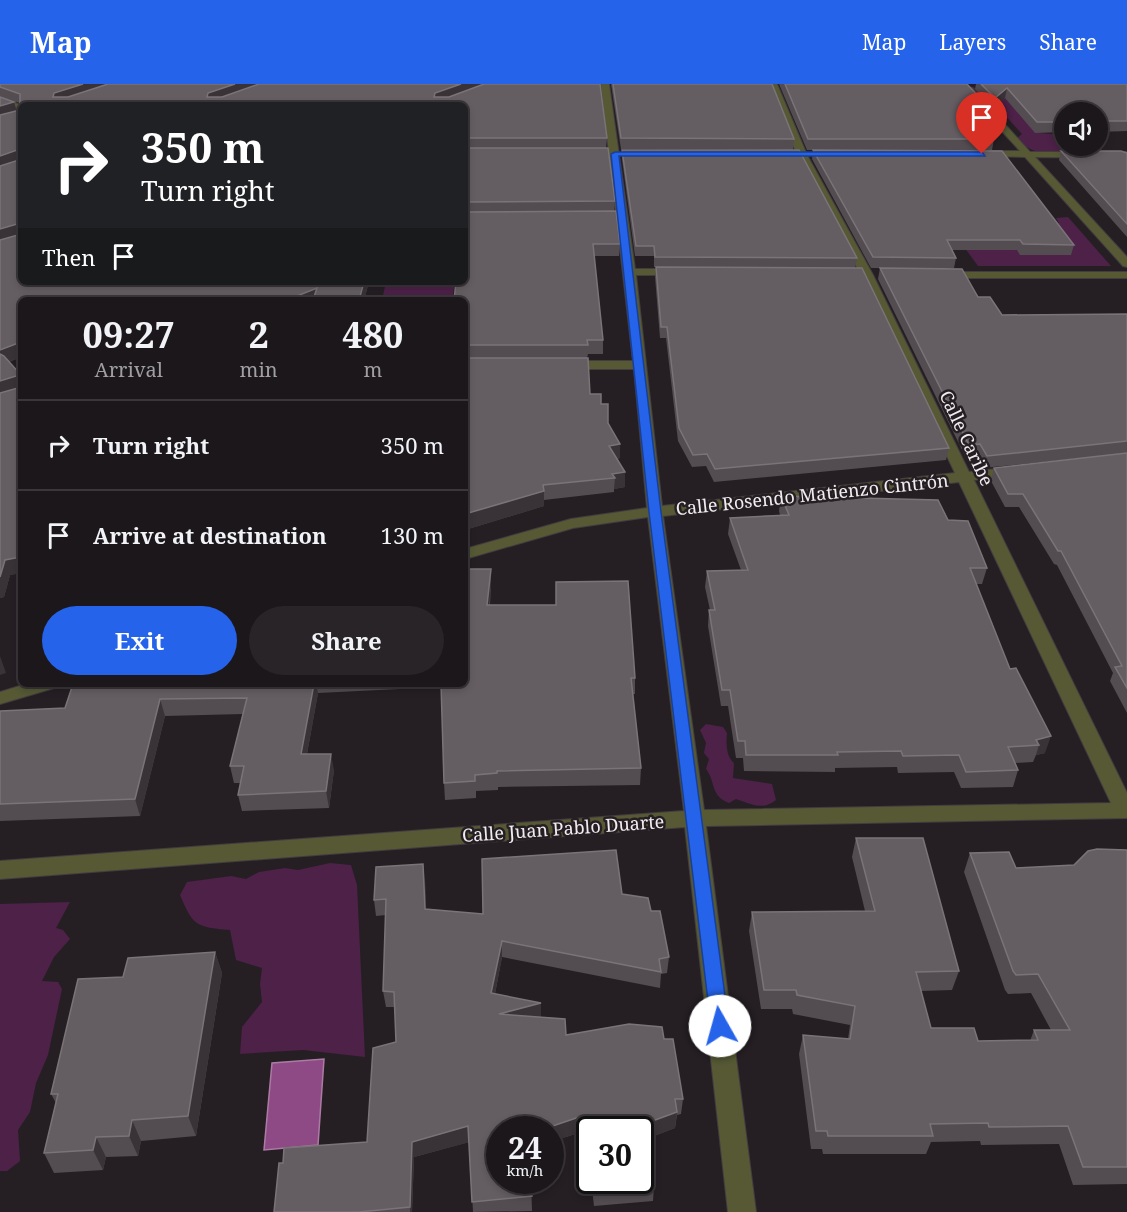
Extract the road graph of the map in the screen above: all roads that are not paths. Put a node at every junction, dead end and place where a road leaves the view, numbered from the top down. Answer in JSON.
{"nodes":[{"id":1,"x":605,"y":84,"type":"edge"},
{"id":2,"x":773,"y":84,"type":"edge"},
{"id":3,"x":961,"y":84,"type":"edge"},
{"id":4,"x":975,"y":84,"type":"edge"},
{"id":5,"x":0,"y":101,"type":"edge"},
{"id":6,"x":18,"y":107,"type":"edge"},
{"id":7,"x":968,"y":154,"type":"edge"},
{"id":8,"x":1027,"y":154,"type":"junction"},
{"id":9,"x":1127,"y":155,"type":"edge"},
{"id":10,"x":1127,"y":264,"type":"edge"},
{"id":11,"x":630,"y":272,"type":"junction"},
{"id":12,"x":689,"y":272,"type":"edge"},
{"id":13,"x":926,"y":275,"type":"edge"},
{"id":14,"x":1127,"y":275,"type":"edge"},
{"id":15,"x":546,"y":365,"type":"edge"},
{"id":16,"x":640,"y":365,"type":"junction"},
{"id":17,"x":1033,"y":469,"type":"edge"},
{"id":18,"x":963,"y":477,"type":"junction"},
{"id":19,"x":655,"y":512,"type":"junction"},
{"id":20,"x":468,"y":553,"type":"edge"},
{"id":21,"x":37,"y":687,"type":"edge"},
{"id":22,"x":0,"y":698,"type":"edge"},
{"id":23,"x":1126,"y":810,"type":"edge"},
{"id":24,"x":695,"y":818,"type":"junction"},
{"id":25,"x":0,"y":870,"type":"edge"},
{"id":26,"x":742,"y":1212,"type":"edge"}],
"edges":[{"from":1,"to":11,"type":"street"},
{"from":2,"to":18,"type":"street","name":"Calle Caribe"},
{"from":3,"to":4,"type":"street"},
{"from":3,"to":8,"type":"street"},
{"from":5,"to":6,"type":"street"},
{"from":7,"to":8,"type":"street"},
{"from":8,"to":9,"type":"street"},
{"from":8,"to":10,"type":"street"},
{"from":11,"to":12,"type":"street"},
{"from":11,"to":16,"type":"street"},
{"from":13,"to":14,"type":"street"},
{"from":15,"to":16,"type":"street"},
{"from":16,"to":19,"type":"street"},
{"from":17,"to":18,"type":"street","name":"Calle Rosendo Matienzo Cintrón"},
{"from":18,"to":19,"type":"street","name":"Calle Rosendo Matienzo Cintrón"},
{"from":18,"to":23,"type":"street","name":"Calle Caribe"},
{"from":19,"to":20,"type":"street","name":"Calle Rosendo Matienzo Cintrón"},
{"from":19,"to":24,"type":"street"},
{"from":21,"to":22,"type":"street"},
{"from":23,"to":24,"type":"street","name":"Calle Juan Pablo Duarte"},
{"from":24,"to":25,"type":"street","name":"Calle Juan Pablo Duarte"},
{"from":24,"to":26,"type":"street"}]}
